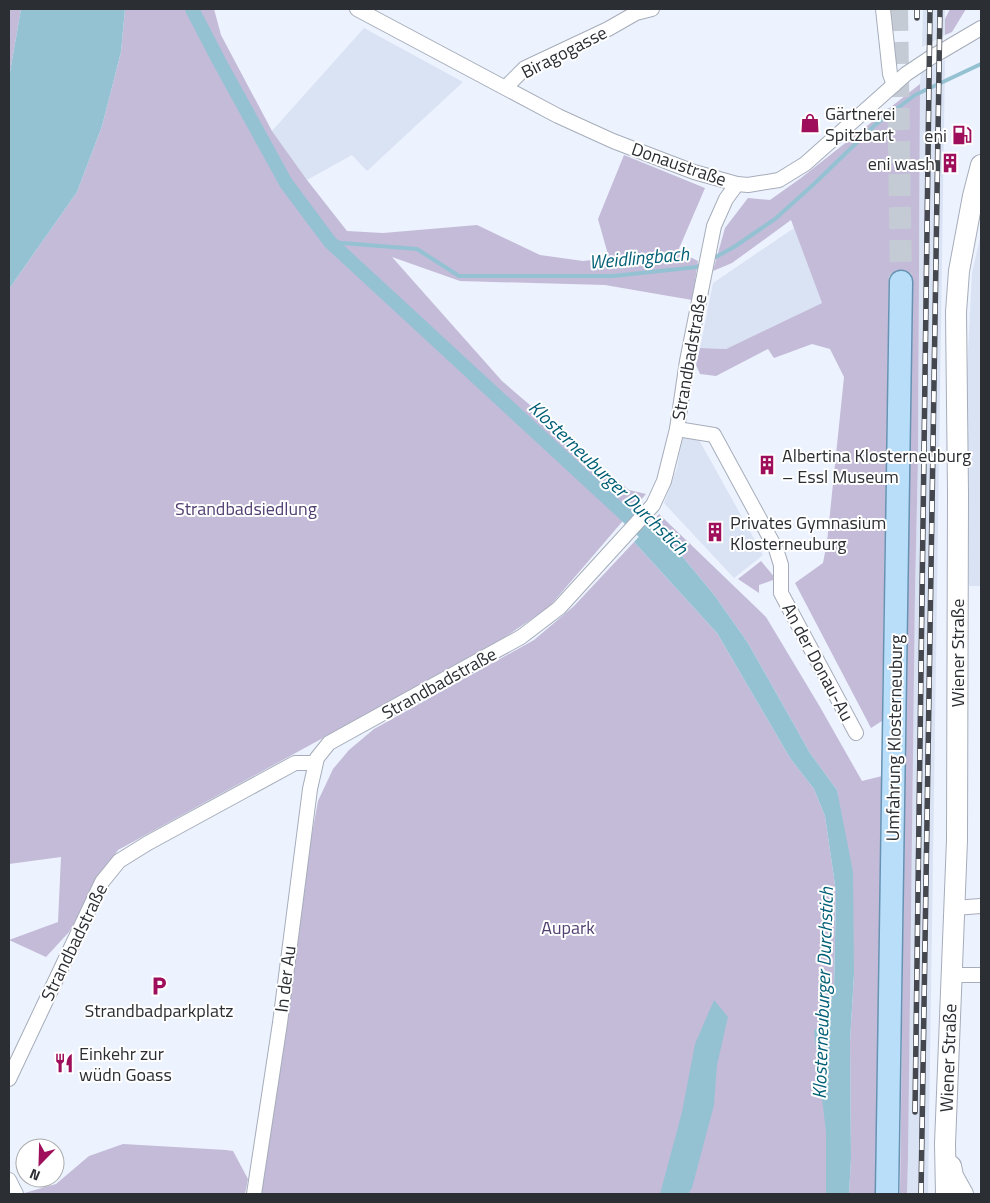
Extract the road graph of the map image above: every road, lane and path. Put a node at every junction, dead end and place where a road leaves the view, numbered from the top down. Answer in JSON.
{"nodes":[{"id":1,"x":357,"y":9,"type":"edge"},
{"id":2,"x":652,"y":9,"type":"edge"},
{"id":3,"x":883,"y":9,"type":"edge"},
{"id":4,"x":981,"y":28,"type":"edge"},
{"id":5,"x":509,"y":83,"type":"junction"},
{"id":6,"x":894,"y":85,"type":"junction"},
{"id":7,"x":981,"y":165,"type":"edge"},
{"id":8,"x":737,"y":184,"type":"junction"},
{"id":9,"x":901,"y":282,"type":"tunnel mouth"},
{"id":10,"x":677,"y":429,"type":"junction"},
{"id":11,"x":856,"y":733,"type":"dead end"},
{"id":12,"x":315,"y":763,"type":"junction"},
{"id":13,"x":981,"y":906,"type":"edge"},
{"id":14,"x":954,"y":908,"type":"junction"},
{"id":15,"x":951,"y":975,"type":"junction"},
{"id":16,"x":981,"y":975,"type":"edge"},
{"id":17,"x":9,"y":1079,"type":"edge"},
{"id":18,"x":945,"y":1144,"type":"junction"},
{"id":19,"x":9,"y":1180,"type":"edge"},
{"id":20,"x":16,"y":1194,"type":"edge"},
{"id":21,"x":254,"y":1194,"type":"edge"},
{"id":22,"x":887,"y":1194,"type":"edge"},
{"id":23,"x":946,"y":1194,"type":"edge"},
{"id":24,"x":963,"y":1194,"type":"edge"}],
"edges":[{"from":1,"to":5,"type":"street","name":"Donaustraße"},
{"from":2,"to":5,"type":"street","name":"Biragogasse"},
{"from":3,"to":6,"type":"street"},
{"from":4,"to":6,"type":"street","name":"Donaustraße"},
{"from":5,"to":8,"type":"street","name":"Donaustraße"},
{"from":6,"to":8,"type":"street","name":"Donaustraße"},
{"from":7,"to":14,"type":"street","name":"Wiener Straße"},
{"from":8,"to":10,"type":"street","name":"Strandbadstraße"},
{"from":9,"to":22,"type":"main road","name":"Umfahrung Klosterneuburg"},
{"from":10,"to":11,"type":"street","name":"An der Donau-Au"},
{"from":10,"to":12,"type":"street","name":"Strandbadstraße"},
{"from":12,"to":17,"type":"street","name":"Strandbadstraße"},
{"from":12,"to":21,"type":"street","name":"In der Au"},
{"from":13,"to":14,"type":"street"},
{"from":14,"to":15,"type":"street","name":"Wiener Straße"},
{"from":15,"to":16,"type":"street"},
{"from":15,"to":18,"type":"street","name":"Wiener Straße"},
{"from":18,"to":23,"type":"street","name":"Wiener Straße"},
{"from":18,"to":24,"type":"street","name":"Wiener Straße"},
{"from":19,"to":20,"type":"street"}]}
